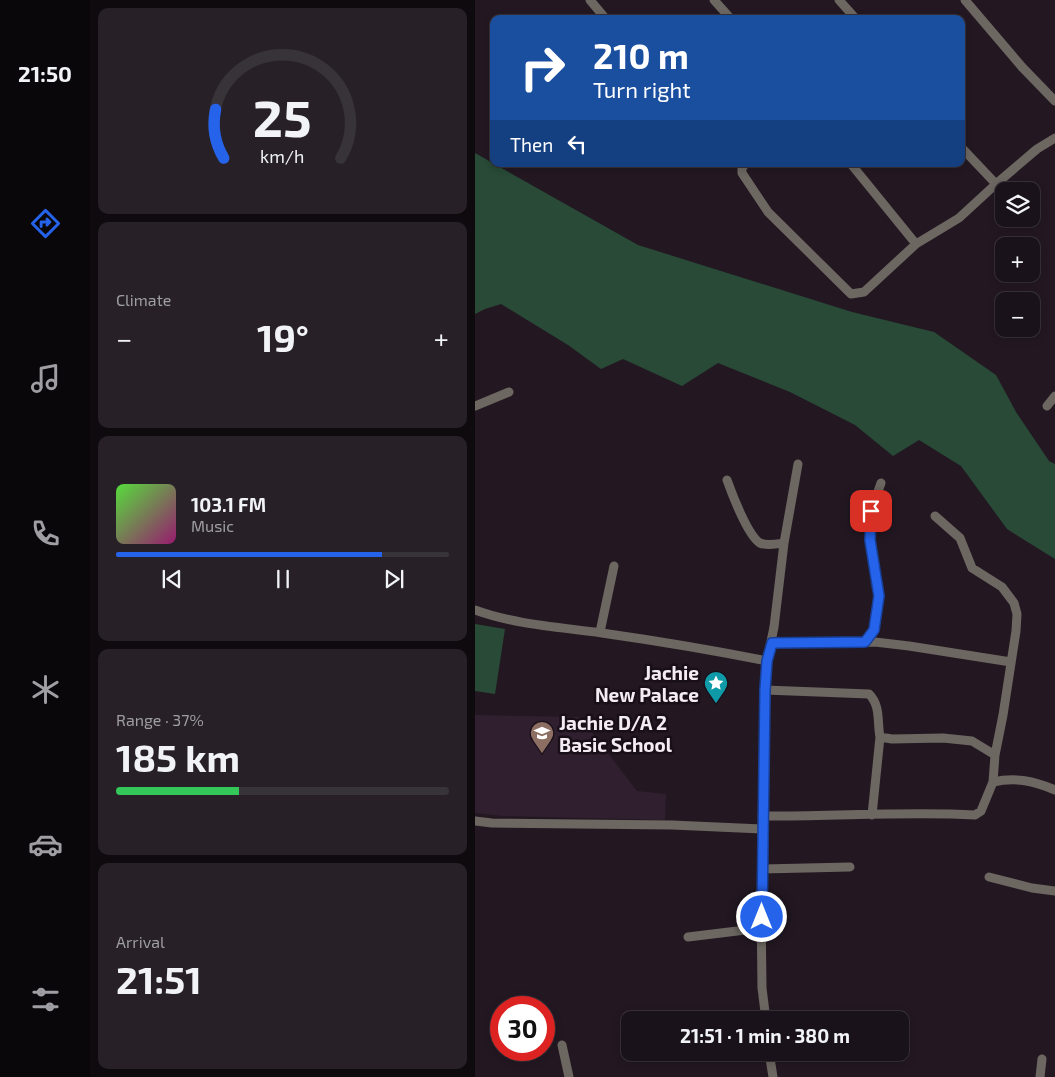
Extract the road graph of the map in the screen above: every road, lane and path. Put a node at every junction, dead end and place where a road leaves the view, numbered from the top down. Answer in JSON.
{"nodes":[{"id":1,"x":591,"y":0,"type":"edge"},
{"id":2,"x":714,"y":0,"type":"edge"},
{"id":3,"x":839,"y":0,"type":"edge"},
{"id":4,"x":965,"y":0,"type":"edge"},
{"id":5,"x":602,"y":15,"type":"edge"},
{"id":6,"x":727,"y":15,"type":"edge"},
{"id":7,"x":852,"y":15,"type":"edge"},
{"id":8,"x":1055,"y":101,"type":"edge"},
{"id":9,"x":1055,"y":138,"type":"edge"},
{"id":10,"x":965,"y":151,"type":"edge"},
{"id":11,"x":743,"y":167,"type":"edge"},
{"id":12,"x":853,"y":167,"type":"edge"},
{"id":13,"x":998,"y":182,"type":"edge"},
{"id":14,"x":995,"y":183,"type":"edge"},
{"id":15,"x":995,"y":185,"type":"edge"},
{"id":16,"x":916,"y":244,"type":"junction"},
{"id":17,"x":509,"y":392,"type":"dead end"},
{"id":18,"x":1055,"y":396,"type":"edge"},
{"id":19,"x":475,"y":406,"type":"edge"},
{"id":20,"x":1047,"y":406,"type":"dead end"},
{"id":21,"x":798,"y":464,"type":"dead end"},
{"id":22,"x":727,"y":480,"type":"dead end"},
{"id":23,"x":881,"y":483,"type":"dead end"},
{"id":24,"x":935,"y":516,"type":"dead end"},
{"id":25,"x":784,"y":543,"type":"junction"},
{"id":26,"x":614,"y":566,"type":"dead end"},
{"id":27,"x":475,"y":610,"type":"edge"},
{"id":28,"x":600,"y":632,"type":"junction"},
{"id":29,"x":865,"y":642,"type":"junction"},
{"id":30,"x":772,"y":643,"type":"junction"},
{"id":31,"x":767,"y":661,"type":"junction"},
{"id":32,"x":1011,"y":662,"type":"junction"},
{"id":33,"x":765,"y":690,"type":"junction"},
{"id":34,"x":880,"y":737,"type":"junction"},
{"id":35,"x":995,"y":755,"type":"junction"},
{"id":36,"x":993,"y":782,"type":"junction"},
{"id":37,"x":1055,"y":790,"type":"edge"},
{"id":38,"x":872,"y":815,"type":"junction"},
{"id":39,"x":763,"y":816,"type":"junction"},
{"id":40,"x":475,"y":821,"type":"edge"},
{"id":41,"x":762,"y":829,"type":"junction"},
{"id":42,"x":850,"y":867,"type":"dead end"},
{"id":43,"x":762,"y":869,"type":"junction"},
{"id":44,"x":989,"y":877,"type":"dead end"},
{"id":45,"x":1055,"y":891,"type":"edge"},
{"id":46,"x":762,"y":928,"type":"junction"},
{"id":47,"x":688,"y":937,"type":"dead end"},
{"id":48,"x":765,"y":1011,"type":"edge"},
{"id":49,"x":562,"y":1045,"type":"dead end"},
{"id":50,"x":1042,"y":1059,"type":"dead end"},
{"id":51,"x":770,"y":1061,"type":"edge"},
{"id":52,"x":569,"y":1077,"type":"edge"},
{"id":53,"x":773,"y":1077,"type":"edge"},
{"id":54,"x":1040,"y":1077,"type":"edge"}],
"edges":[{"from":1,"to":5,"type":"street"},
{"from":2,"to":6,"type":"street"},
{"from":3,"to":7,"type":"street"},
{"from":4,"to":8,"type":"street"},
{"from":9,"to":13,"type":"street"},
{"from":10,"to":14,"type":"street"},
{"from":11,"to":16,"type":"street"},
{"from":12,"to":16,"type":"street"},
{"from":15,"to":16,"type":"street"},
{"from":17,"to":19,"type":"street"},
{"from":18,"to":20,"type":"street"},
{"from":21,"to":25,"type":"street"},
{"from":22,"to":25,"type":"street"},
{"from":23,"to":29,"type":"street"},
{"from":24,"to":32,"type":"street"},
{"from":25,"to":30,"type":"street"},
{"from":26,"to":28,"type":"street"},
{"from":27,"to":28,"type":"street"},
{"from":28,"to":31,"type":"street"},
{"from":29,"to":30,"type":"street"},
{"from":29,"to":32,"type":"street"},
{"from":30,"to":31,"type":"street"},
{"from":31,"to":33,"type":"street"},
{"from":32,"to":35,"type":"street"},
{"from":33,"to":34,"type":"street"},
{"from":33,"to":39,"type":"street"},
{"from":34,"to":35,"type":"street"},
{"from":34,"to":38,"type":"street"},
{"from":35,"to":36,"type":"street"},
{"from":36,"to":37,"type":"street"},
{"from":36,"to":38,"type":"street"},
{"from":38,"to":39,"type":"street"},
{"from":39,"to":41,"type":"street"},
{"from":40,"to":41,"type":"street"},
{"from":41,"to":43,"type":"street"},
{"from":42,"to":43,"type":"street"},
{"from":43,"to":46,"type":"street"},
{"from":44,"to":45,"type":"street"},
{"from":46,"to":47,"type":"street"},
{"from":46,"to":48,"type":"street"},
{"from":49,"to":52,"type":"street"},
{"from":50,"to":54,"type":"street"},
{"from":51,"to":53,"type":"street"}]}
